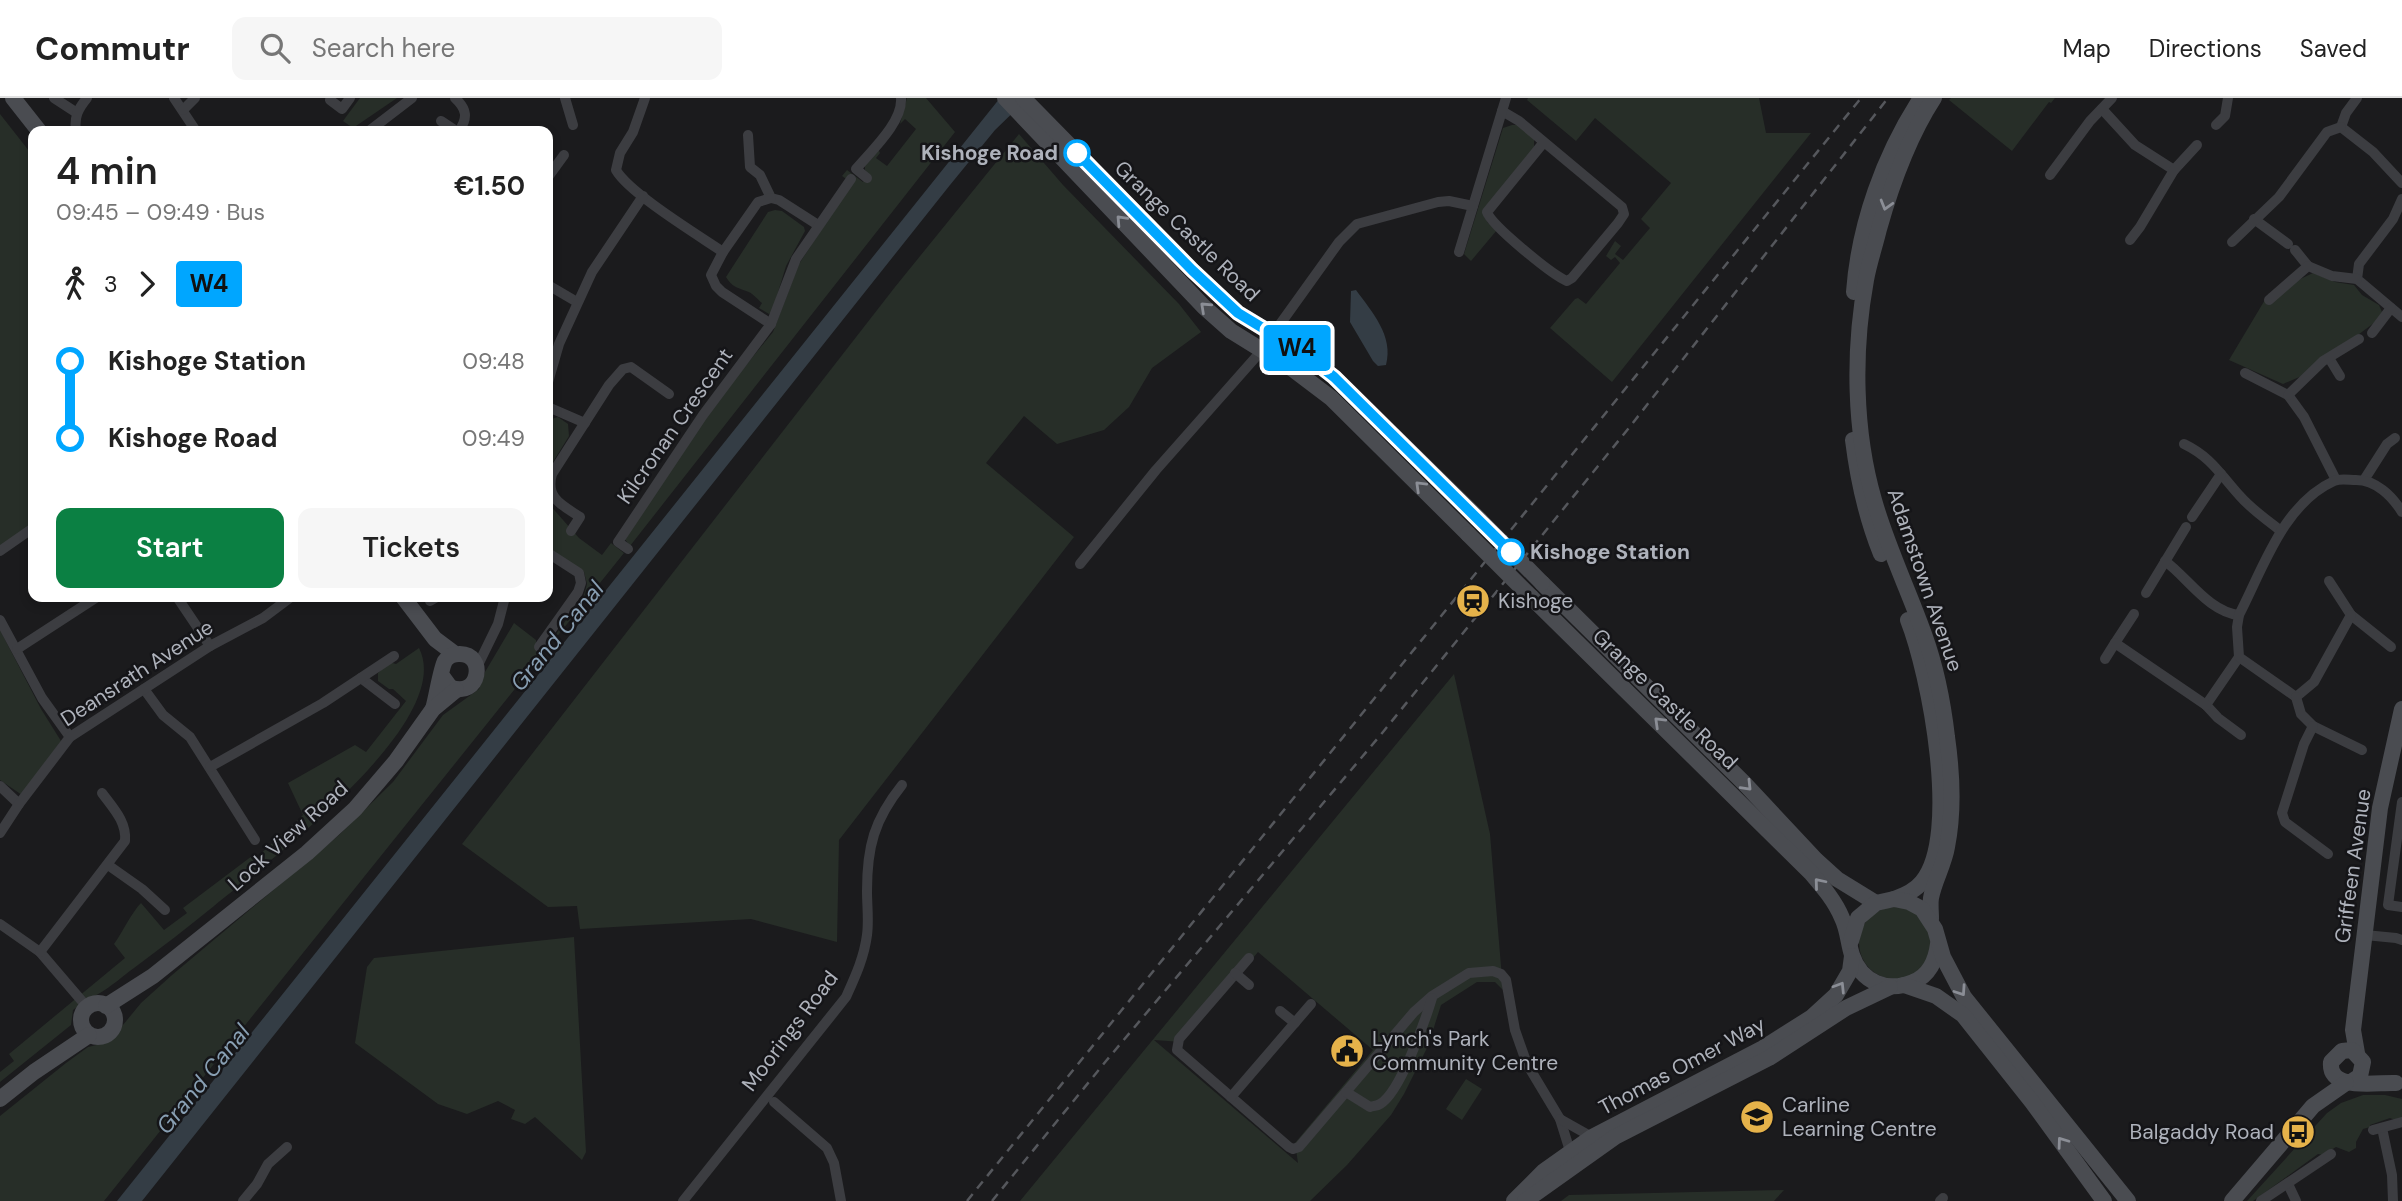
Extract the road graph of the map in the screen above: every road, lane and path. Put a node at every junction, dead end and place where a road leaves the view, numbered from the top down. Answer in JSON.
{"nodes":[{"id":1,"x":13,"y":98,"type":"edge"},
{"id":2,"x":54,"y":98,"type":"edge"},
{"id":3,"x":87,"y":98,"type":"edge"},
{"id":4,"x":174,"y":98,"type":"edge"},
{"id":5,"x":195,"y":98,"type":"edge"},
{"id":6,"x":351,"y":98,"type":"edge"},
{"id":7,"x":412,"y":98,"type":"edge"},
{"id":8,"x":455,"y":98,"type":"edge"},
{"id":9,"x":565,"y":98,"type":"edge"},
{"id":10,"x":645,"y":98,"type":"edge"},
{"id":11,"x":901,"y":98,"type":"edge"},
{"id":12,"x":1005,"y":98,"type":"edge"},
{"id":13,"x":1023,"y":98,"type":"edge"},
{"id":14,"x":1506,"y":98,"type":"edge"},
{"id":15,"x":1921,"y":98,"type":"edge"},
{"id":16,"x":1934,"y":98,"type":"edge"},
{"id":17,"x":2112,"y":98,"type":"edge"},
{"id":18,"x":2228,"y":98,"type":"edge"},
{"id":19,"x":2357,"y":98,"type":"edge"},
{"id":20,"x":330,"y":100,"type":"dead end"},
{"id":21,"x":2102,"y":109,"type":"junction"},
{"id":22,"x":183,"y":110,"type":"junction"},
{"id":23,"x":1502,"y":111,"type":"junction"},
{"id":24,"x":77,"y":113,"type":"junction"},
{"id":25,"x":441,"y":121,"type":"dead end"},
{"id":26,"x":573,"y":125,"type":"dead end"},
{"id":27,"x":2216,"y":125,"type":"dead end"},
{"id":28,"x":35,"y":126,"type":"edge"},
{"id":29,"x":75,"y":126,"type":"edge"},
{"id":30,"x":193,"y":126,"type":"edge"},
{"id":31,"x":376,"y":126,"type":"edge"},
{"id":32,"x":449,"y":126,"type":"edge"},
{"id":33,"x":462,"y":126,"type":"edge"},
{"id":34,"x":2341,"y":127,"type":"junction"},
{"id":35,"x":1048,"y":133,"type":"junction"},
{"id":36,"x":748,"y":135,"type":"dead end"},
{"id":37,"x":1544,"y":142,"type":"junction"},
{"id":38,"x":2197,"y":145,"type":"dead end"},
{"id":39,"x":564,"y":155,"type":"dead end"},
{"id":40,"x":553,"y":170,"type":"edge"},
{"id":41,"x":2175,"y":170,"type":"junction"},
{"id":42,"x":2050,"y":175,"type":"dead end"},
{"id":43,"x":867,"y":178,"type":"dead end"},
{"id":44,"x":851,"y":179,"type":"dead end"},
{"id":45,"x":2402,"y":183,"type":"edge"},
{"id":46,"x":643,"y":196,"type":"junction"},
{"id":47,"x":771,"y":198,"type":"junction"},
{"id":48,"x":2402,"y":199,"type":"edge"},
{"id":49,"x":1474,"y":206,"type":"junction"},
{"id":50,"x":2254,"y":219,"type":"junction"},
{"id":51,"x":818,"y":225,"type":"junction"},
{"id":52,"x":2130,"y":240,"type":"dead end"},
{"id":53,"x":2232,"y":242,"type":"dead end"},
{"id":54,"x":723,"y":252,"type":"junction"},
{"id":55,"x":1459,"y":252,"type":"dead end"},
{"id":56,"x":2308,"y":266,"type":"junction"},
{"id":57,"x":2357,"y":279,"type":"junction"},
{"id":58,"x":553,"y":288,"type":"edge"},
{"id":59,"x":2269,"y":300,"type":"dead end"},
{"id":60,"x":577,"y":302,"type":"junction"},
{"id":61,"x":2391,"y":308,"type":"junction"},
{"id":62,"x":2402,"y":317,"type":"edge"},
{"id":63,"x":771,"y":324,"type":"junction"},
{"id":64,"x":2372,"y":333,"type":"dead end"},
{"id":65,"x":1273,"y":334,"type":"junction"},
{"id":66,"x":2359,"y":339,"type":"dead end"},
{"id":67,"x":1263,"y":349,"type":"junction"},
{"id":68,"x":2329,"y":358,"type":"junction"},
{"id":69,"x":553,"y":365,"type":"edge"},
{"id":70,"x":2245,"y":373,"type":"dead end"},
{"id":71,"x":2340,"y":376,"type":"dead end"},
{"id":72,"x":669,"y":394,"type":"dead end"},
{"id":73,"x":2288,"y":395,"type":"junction"},
{"id":74,"x":553,"y":409,"type":"edge"},
{"id":75,"x":585,"y":423,"type":"junction"},
{"id":76,"x":2395,"y":438,"type":"dead end"},
{"id":77,"x":2184,"y":444,"type":"dead end"},
{"id":78,"x":553,"y":472,"type":"edge"},
{"id":79,"x":2221,"y":474,"type":"junction"},
{"id":80,"x":2336,"y":480,"type":"junction"},
{"id":81,"x":2364,"y":480,"type":"junction"},
{"id":82,"x":553,"y":495,"type":"edge"},
{"id":83,"x":2402,"y":512,"type":"edge"},
{"id":84,"x":28,"y":531,"type":"edge"},
{"id":85,"x":571,"y":531,"type":"dead end"},
{"id":86,"x":2281,"y":531,"type":"junction"},
{"id":87,"x":628,"y":549,"type":"dead end"},
{"id":88,"x":0,"y":551,"type":"edge"},
{"id":89,"x":553,"y":556,"type":"edge"},
{"id":90,"x":2165,"y":561,"type":"junction"},
{"id":91,"x":1080,"y":564,"type":"dead end"},
{"id":92,"x":2329,"y":581,"type":"dead end"},
{"id":93,"x":2146,"y":593,"type":"dead end"},
{"id":94,"x":557,"y":599,"type":"dead end"},
{"id":95,"x":89,"y":602,"type":"edge"},
{"id":96,"x":180,"y":602,"type":"edge"},
{"id":97,"x":284,"y":602,"type":"edge"},
{"id":98,"x":407,"y":602,"type":"edge"},
{"id":99,"x":504,"y":602,"type":"edge"},
{"id":100,"x":568,"y":607,"type":"junction"},
{"id":101,"x":2134,"y":614,"type":"dead end"},
{"id":102,"x":2239,"y":615,"type":"junction"},
{"id":103,"x":2351,"y":615,"type":"junction"},
{"id":104,"x":0,"y":620,"type":"edge"},
{"id":105,"x":2115,"y":643,"type":"junction"},
{"id":106,"x":209,"y":646,"type":"junction"},
{"id":107,"x":539,"y":647,"type":"dead end"},
{"id":108,"x":2392,"y":647,"type":"dead end"},
{"id":109,"x":17,"y":649,"type":"junction"},
{"id":110,"x":394,"y":656,"type":"dead end"},
{"id":111,"x":2239,"y":657,"type":"junction"},
{"id":112,"x":2105,"y":659,"type":"dead end"},
{"id":113,"x":457,"y":663,"type":"junction"},
{"id":114,"x":361,"y":678,"type":"junction"},
{"id":115,"x":144,"y":689,"type":"junction"},
{"id":116,"x":456,"y":690,"type":"junction"},
{"id":117,"x":2296,"y":697,"type":"junction"},
{"id":118,"x":395,"y":704,"type":"dead end"},
{"id":119,"x":2206,"y":705,"type":"junction"},
{"id":120,"x":433,"y":709,"type":"junction"},
{"id":121,"x":2401,"y":716,"type":"edge"},
{"id":122,"x":2312,"y":726,"type":"junction"},
{"id":123,"x":2241,"y":735,"type":"dead end"},
{"id":124,"x":70,"y":737,"type":"junction"},
{"id":125,"x":2362,"y":750,"type":"dead end"},
{"id":126,"x":210,"y":767,"type":"junction"},
{"id":127,"x":902,"y":785,"type":"dead end"},
{"id":128,"x":0,"y":786,"type":"edge"},
{"id":129,"x":102,"y":793,"type":"dead end"},
{"id":130,"x":19,"y":804,"type":"junction"},
{"id":131,"x":2401,"y":809,"type":"edge"},
{"id":132,"x":0,"y":834,"type":"edge"},
{"id":133,"x":255,"y":840,"type":"dead end"},
{"id":134,"x":2328,"y":854,"type":"dead end"},
{"id":135,"x":108,"y":866,"type":"junction"},
{"id":136,"x":1894,"y":899,"type":"junction"},
{"id":137,"x":1876,"y":903,"type":"junction"},
{"id":138,"x":2402,"y":907,"type":"edge"},
{"id":139,"x":165,"y":910,"type":"dead end"},
{"id":140,"x":1931,"y":919,"type":"junction"},
{"id":141,"x":0,"y":924,"type":"edge"},
{"id":142,"x":2365,"y":935,"type":"junction"},
{"id":143,"x":2402,"y":940,"type":"edge"},
{"id":144,"x":1938,"y":944,"type":"junction"},
{"id":145,"x":1851,"y":949,"type":"junction"},
{"id":146,"x":40,"y":952,"type":"junction"},
{"id":147,"x":1248,"y":957,"type":"dead end"},
{"id":148,"x":1235,"y":973,"type":"junction"},
{"id":149,"x":1250,"y":985,"type":"dead end"},
{"id":150,"x":1897,"y":986,"type":"junction"},
{"id":151,"x":1432,"y":996,"type":"junction"},
{"id":152,"x":1311,"y":1004,"type":"dead end"},
{"id":153,"x":87,"y":1007,"type":"junction"},
{"id":154,"x":110,"y":1011,"type":"junction"},
{"id":155,"x":1280,"y":1012,"type":"dead end"},
{"id":156,"x":1295,"y":1023,"type":"junction"},
{"id":157,"x":85,"y":1030,"type":"junction"},
{"id":158,"x":2353,"y":1053,"type":"junction"},
{"id":159,"x":2344,"y":1080,"type":"junction"},
{"id":160,"x":2399,"y":1084,"type":"edge"},
{"id":161,"x":1346,"y":1092,"type":"junction"},
{"id":162,"x":1231,"y":1097,"type":"junction"},
{"id":163,"x":0,"y":1099,"type":"edge"},
{"id":164,"x":774,"y":1102,"type":"dead end"},
{"id":165,"x":1560,"y":1119,"type":"junction"},
{"id":166,"x":2402,"y":1122,"type":"edge"},
{"id":167,"x":1592,"y":1137,"type":"junction"},
{"id":168,"x":287,"y":1147,"type":"dead end"},
{"id":169,"x":2331,"y":1154,"type":"dead end"},
{"id":170,"x":1578,"y":1155,"type":"junction"},
{"id":171,"x":2265,"y":1160,"type":"junction"},
{"id":172,"x":2288,"y":1184,"type":"junction"},
{"id":173,"x":243,"y":1201,"type":"edge"},
{"id":174,"x":683,"y":1201,"type":"edge"},
{"id":175,"x":841,"y":1201,"type":"edge"},
{"id":176,"x":1514,"y":1201,"type":"edge"},
{"id":177,"x":1525,"y":1201,"type":"edge"},
{"id":178,"x":2104,"y":1201,"type":"edge"},
{"id":179,"x":2128,"y":1201,"type":"edge"},
{"id":180,"x":2221,"y":1201,"type":"edge"},
{"id":181,"x":2232,"y":1201,"type":"edge"},
{"id":182,"x":2261,"y":1201,"type":"edge"},
{"id":183,"x":2296,"y":1201,"type":"edge"},
{"id":184,"x":2393,"y":1201,"type":"edge"}],
"edges":[{"from":1,"to":28,"type":"street"},
{"from":2,"to":24,"type":"street"},
{"from":3,"to":24,"type":"street"},
{"from":4,"to":22,"type":"street"},
{"from":5,"to":22,"type":"street"},
{"from":6,"to":20,"type":"street"},
{"from":7,"to":31,"type":"street"},
{"from":8,"to":33,"type":"street"},
{"from":9,"to":26,"type":"street"},
{"from":10,"to":46,"type":"street"},
{"from":11,"to":43,"type":"street"},
{"from":12,"to":35,"type":"street","name":"Grange Castle Road"},
{"from":13,"to":35,"type":"street","name":"Grange Castle Road"},
{"from":14,"to":23,"type":"street"},
{"from":15,"to":136,"type":"street","name":"Adamstown Avenue"},
{"from":16,"to":140,"type":"street","name":"Adamstown Avenue","one_way":true},
{"from":17,"to":21,"type":"street"},
{"from":18,"to":27,"type":"street"},
{"from":19,"to":34,"type":"street"},
{"from":21,"to":41,"type":"street"},
{"from":21,"to":42,"type":"street"},
{"from":22,"to":30,"type":"street"},
{"from":23,"to":37,"type":"street"},
{"from":23,"to":49,"type":"street"},
{"from":24,"to":29,"type":"street"},
{"from":25,"to":32,"type":"street"},
{"from":34,"to":45,"type":"street"},
{"from":34,"to":50,"type":"street"},
{"from":35,"to":65,"type":"street","name":"Grange Castle Road"},
{"from":67,"to":35,"type":"street","name":"Grange Castle Road","one_way":true},
{"from":36,"to":47,"type":"street"},
{"from":37,"to":37,"type":"street"},
{"from":38,"to":41,"type":"street"},
{"from":39,"to":40,"type":"street"},
{"from":41,"to":52,"type":"street"},
{"from":44,"to":51,"type":"street","name":"Kilcronan Crescent"},
{"from":46,"to":54,"type":"street"},
{"from":46,"to":60,"type":"street"},
{"from":47,"to":51,"type":"street"},
{"from":47,"to":54,"type":"street"},
{"from":48,"to":57,"type":"street"},
{"from":49,"to":55,"type":"street"},
{"from":49,"to":65,"type":"street"},
{"from":50,"to":53,"type":"street"},
{"from":50,"to":56,"type":"street"},
{"from":51,"to":63,"type":"street","name":"Kilcronan Crescent"},
{"from":54,"to":63,"type":"street"},
{"from":56,"to":57,"type":"street"},
{"from":56,"to":59,"type":"street"},
{"from":57,"to":61,"type":"street"},
{"from":58,"to":60,"type":"street"},
{"from":60,"to":69,"type":"street"},
{"from":61,"to":62,"type":"street"},
{"from":61,"to":64,"type":"street"},
{"from":63,"to":87,"type":"street","name":"Kilcronan Crescent"},
{"from":65,"to":137,"type":"street","name":"Grange Castle Road","one_way":true,"bridge":true},
{"from":66,"to":68,"type":"street"},
{"from":67,"to":91,"type":"street"},
{"from":145,"to":67,"type":"street","name":"Grange Castle Road","one_way":true,"bridge":true},
{"from":68,"to":71,"type":"street"},
{"from":68,"to":73,"type":"street"},
{"from":70,"to":73,"type":"street"},
{"from":72,"to":75,"type":"street"},
{"from":73,"to":80,"type":"street"},
{"from":74,"to":75,"type":"street"},
{"from":75,"to":78,"type":"street"},
{"from":76,"to":81,"type":"street"},
{"from":77,"to":79,"type":"street"},
{"from":79,"to":86,"type":"street"},
{"from":79,"to":90,"type":"street"},
{"from":80,"to":81,"type":"street"},
{"from":80,"to":86,"type":"street"},
{"from":81,"to":83,"type":"street"},
{"from":82,"to":85,"type":"street"},
{"from":84,"to":88,"type":"street"},
{"from":86,"to":102,"type":"street"},
{"from":89,"to":100,"type":"street"},
{"from":90,"to":93,"type":"street"},
{"from":90,"to":102,"type":"street"},
{"from":92,"to":103,"type":"street"},
{"from":94,"to":100,"type":"street"},
{"from":95,"to":109,"type":"street"},
{"from":96,"to":106,"type":"street"},
{"from":97,"to":106,"type":"street","name":"Deansrath Avenue"},
{"from":98,"to":113,"type":"street"},
{"from":99,"to":113,"type":"street"},
{"from":100,"to":107,"type":"street"},
{"from":101,"to":105,"type":"street"},
{"from":102,"to":111,"type":"street"},
{"from":103,"to":108,"type":"street"},
{"from":103,"to":117,"type":"street"},
{"from":104,"to":109,"type":"street"},
{"from":105,"to":112,"type":"street"},
{"from":105,"to":119,"type":"street"},
{"from":106,"to":115,"type":"street","name":"Deansrath Avenue"},
{"from":109,"to":124,"type":"street"},
{"from":110,"to":114,"type":"street"},
{"from":111,"to":117,"type":"street"},
{"from":111,"to":119,"type":"street"},
{"from":113,"to":116,"type":"street"},
{"from":113,"to":116,"type":"street","name":"Lock View Road"},
{"from":113,"to":120,"type":"street","name":"Lock View Road"},
{"from":114,"to":118,"type":"street"},
{"from":114,"to":126,"type":"street"},
{"from":115,"to":124,"type":"street","name":"Deansrath Avenue"},
{"from":115,"to":126,"type":"street"},
{"from":116,"to":120,"type":"street","name":"Lock View Road"},
{"from":117,"to":122,"type":"street"},
{"from":119,"to":123,"type":"street"},
{"from":120,"to":154,"type":"street","name":"Lock View Road"},
{"from":121,"to":142,"type":"street","name":"Griffeen Avenue"},
{"from":122,"to":125,"type":"street"},
{"from":122,"to":134,"type":"street"},
{"from":124,"to":130,"type":"street","name":"Deansrath Avenue"},
{"from":126,"to":133,"type":"street"},
{"from":127,"to":174,"type":"street","name":"Moorings Road"},
{"from":128,"to":130,"type":"street"},
{"from":129,"to":135,"type":"street"},
{"from":130,"to":132,"type":"street","name":"Deansrath Avenue"},
{"from":131,"to":138,"type":"street"},
{"from":135,"to":139,"type":"street"},
{"from":135,"to":146,"type":"street"},
{"from":136,"to":137,"type":"street"},
{"from":136,"to":140,"type":"street"},
{"from":137,"to":145,"type":"street"},
{"from":140,"to":144,"type":"street"},
{"from":141,"to":146,"type":"street"},
{"from":142,"to":143,"type":"street"},
{"from":142,"to":158,"type":"street","name":"Griffeen Avenue"},
{"from":144,"to":150,"type":"street"},
{"from":144,"to":179,"type":"street","one_way":true},
{"from":145,"to":150,"type":"street","name":"Grange Castle Road"},
{"from":167,"to":145,"type":"street","name":"Thomas Omer Way","one_way":true},
{"from":146,"to":153,"type":"street"},
{"from":147,"to":148,"type":"street"},
{"from":148,"to":149,"type":"street"},
{"from":148,"to":162,"type":"street"},
{"from":150,"to":170,"type":"street","name":"Thomas Omer Way"},
{"from":178,"to":150,"type":"street","name":"Grange Castle Road","one_way":true},
{"from":151,"to":161,"type":"street"},
{"from":151,"to":161,"type":"street"},
{"from":151,"to":165,"type":"street"},
{"from":152,"to":156,"type":"street"},
{"from":153,"to":154,"type":"street"},
{"from":153,"to":157,"type":"street"},
{"from":154,"to":157,"type":"street","name":"Lock View Road"},
{"from":155,"to":156,"type":"street"},
{"from":156,"to":162,"type":"street"},
{"from":157,"to":163,"type":"street","name":"Lock View Road"},
{"from":158,"to":159,"type":"street"},
{"from":158,"to":159,"type":"street"},
{"from":158,"to":160,"type":"street"},
{"from":159,"to":160,"type":"street"},
{"from":159,"to":171,"type":"street"},
{"from":161,"to":162,"type":"street"},
{"from":164,"to":175,"type":"street"},
{"from":165,"to":167,"type":"street"},
{"from":165,"to":170,"type":"street"},
{"from":166,"to":184,"type":"street"},
{"from":167,"to":170,"type":"street","name":"Thomas Omer Way"},
{"from":168,"to":173,"type":"street"},
{"from":169,"to":172,"type":"street"},
{"from":170,"to":176,"type":"street","name":"Thomas Omer Way"},
{"from":170,"to":177,"type":"street","name":"Thomas Omer Way"},
{"from":171,"to":180,"type":"street"},
{"from":171,"to":181,"type":"street"},
{"from":172,"to":182,"type":"street"},
{"from":172,"to":183,"type":"street"}]}
